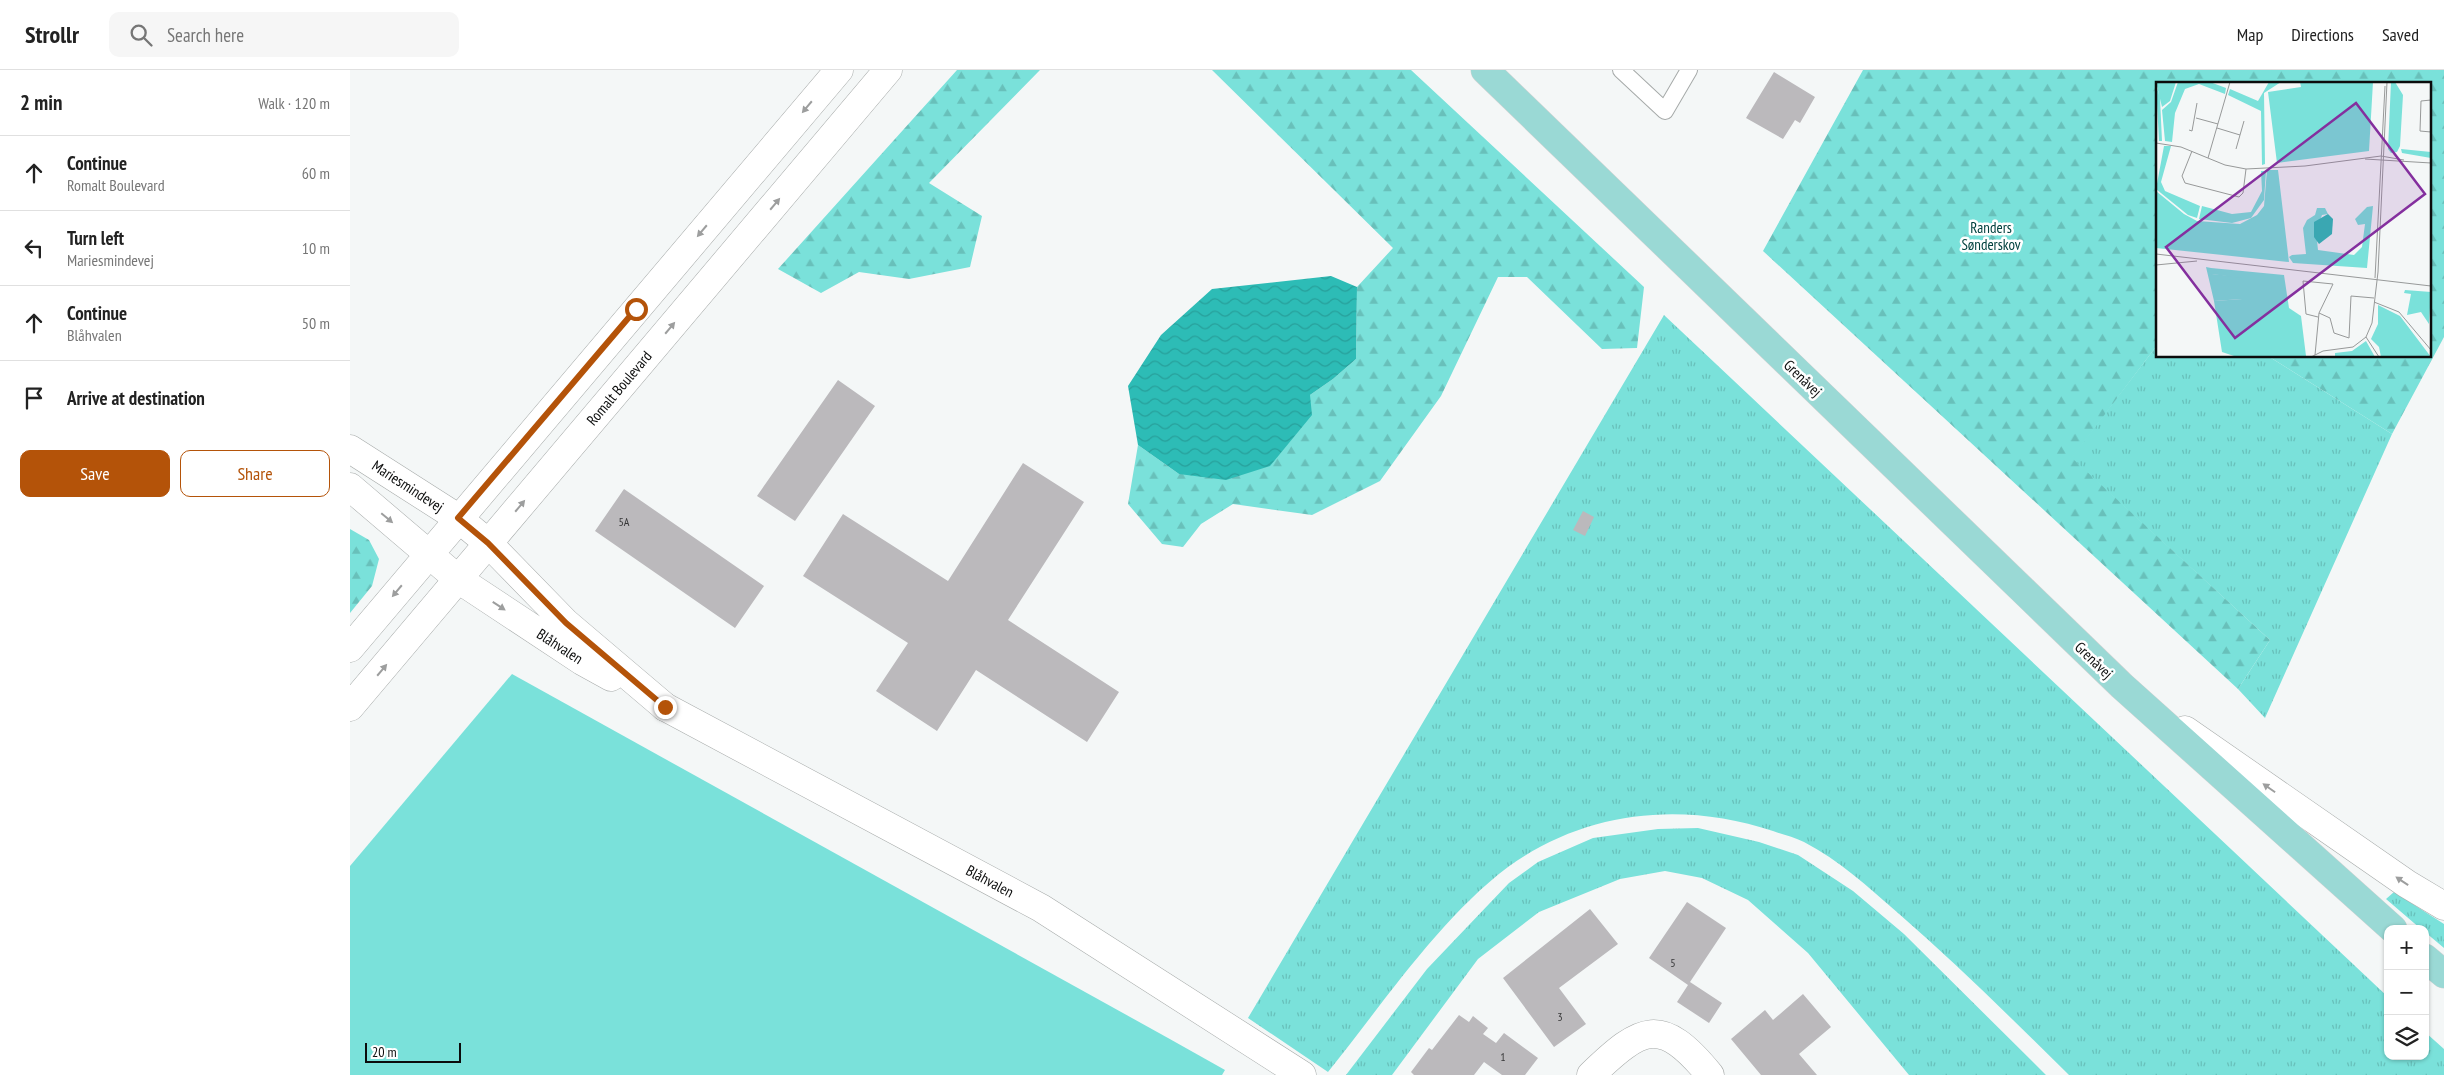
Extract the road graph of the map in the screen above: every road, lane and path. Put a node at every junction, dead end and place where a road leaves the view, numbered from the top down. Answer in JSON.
{"nodes":[{"id":1,"x":839,"y":70,"type":"edge"},
{"id":2,"x":888,"y":70,"type":"edge"},
{"id":3,"x":1485,"y":70,"type":"edge"},
{"id":4,"x":1621,"y":70,"type":"edge"},
{"id":5,"x":1689,"y":70,"type":"edge"},
{"id":6,"x":350,"y":448,"type":"edge"},
{"id":7,"x":350,"y":487,"type":"edge"},
{"id":8,"x":458,"y":518,"type":"junction"},
{"id":9,"x":488,"y":543,"type":"junction"},
{"id":10,"x":428,"y":553,"type":"junction"},
{"id":11,"x":458,"y":579,"type":"junction"},
{"id":12,"x":350,"y":648,"type":"edge"},
{"id":13,"x":2122,"y":686,"type":"junction"},
{"id":14,"x":350,"y":707,"type":"edge"},
{"id":15,"x":665,"y":707,"type":"junction"},
{"id":16,"x":2444,"y":906,"type":"edge"},
{"id":17,"x":2389,"y":925,"type":"edge"},
{"id":18,"x":2429,"y":961,"type":"edge"},
{"id":19,"x":2444,"y":974,"type":"edge"},
{"id":20,"x":1302,"y":1075,"type":"edge"},
{"id":21,"x":1591,"y":1075,"type":"edge"},
{"id":22,"x":1710,"y":1075,"type":"edge"}],
"edges":[{"from":1,"to":8,"type":"street","one_way":true},
{"from":9,"to":2,"type":"street","name":"Romalt Boulevard","one_way":true},
{"from":3,"to":13,"type":"main road","name":"Grenåvej"},
{"from":4,"to":5,"type":"lane"},
{"from":6,"to":8,"type":"street","name":"Mariesmindevej"},
{"from":7,"to":10,"type":"street","one_way":true},
{"from":8,"to":9,"type":"street","name":"Mariesmindevej"},
{"from":8,"to":10,"type":"street"},
{"from":9,"to":11,"type":"street","name":"Romalt Boulevard"},
{"from":9,"to":15,"type":"street","name":"Blåhvalen"},
{"from":10,"to":11,"type":"street"},
{"from":10,"to":12,"type":"street","one_way":true},
{"from":14,"to":11,"type":"street","name":"Romalt Boulevard","one_way":true},
{"from":11,"to":15,"type":"street","name":"Blåhvalen","one_way":true},
{"from":16,"to":13,"type":"street","name":"Grenåvej","one_way":true},
{"from":13,"to":17,"type":"main road","name":"Grenåvej"},
{"from":15,"to":20,"type":"street","name":"Blåhvalen"},
{"from":18,"to":19,"type":"main road"},
{"from":21,"to":22,"type":"street"}]}
